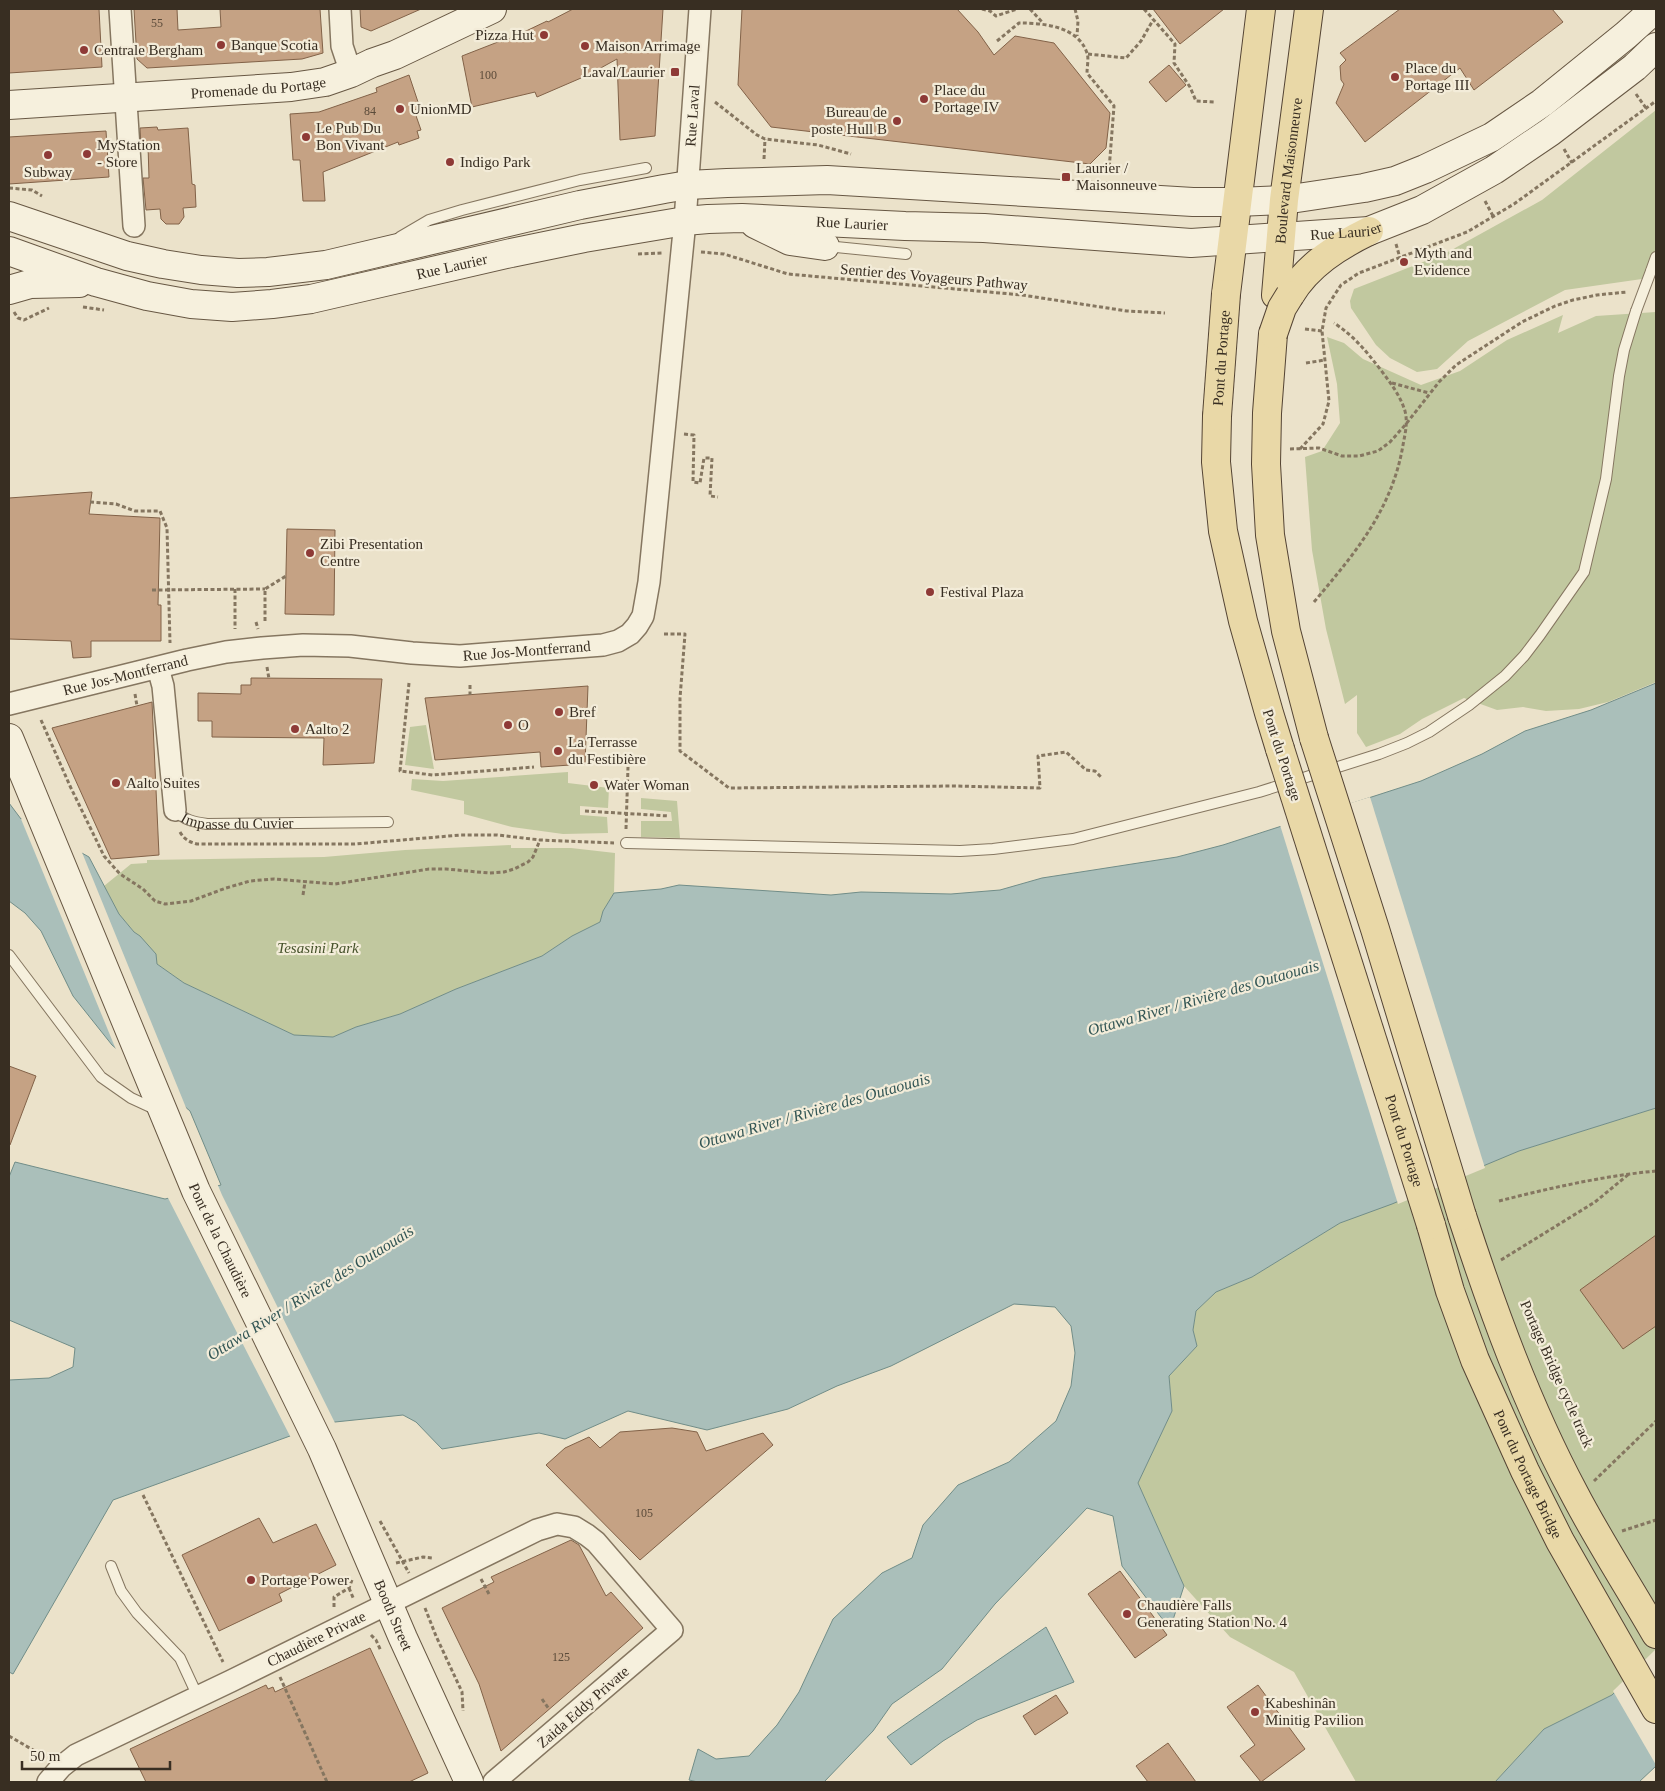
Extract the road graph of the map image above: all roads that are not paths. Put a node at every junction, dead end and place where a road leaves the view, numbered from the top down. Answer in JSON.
{"nodes":[{"id":1,"x":120,"y":9,"type":"edge"},
{"id":2,"x":340,"y":9,"type":"edge"},
{"id":3,"x":492,"y":9,"type":"edge"},
{"id":4,"x":700,"y":9,"type":"edge"},
{"id":5,"x":1261,"y":9,"type":"edge"},
{"id":6,"x":1309,"y":9,"type":"edge"},
{"id":7,"x":1655,"y":9,"type":"edge"},
{"id":8,"x":1656,"y":47,"type":"edge"},
{"id":9,"x":351,"y":73,"type":"junction"},
{"id":10,"x":125,"y":97,"type":"junction"},
{"id":11,"x":9,"y":105,"type":"edge"},
{"id":12,"x":646,"y":168,"type":"dead end"},
{"id":13,"x":688,"y":186,"type":"junction"},
{"id":14,"x":1284,"y":200,"type":"junction"},
{"id":15,"x":1237,"y":202,"type":"junction"},
{"id":16,"x":9,"y":216,"type":"edge"},
{"id":17,"x":742,"y":218,"type":"junction"},
{"id":18,"x":684,"y":221,"type":"junction"},
{"id":19,"x":134,"y":226,"type":"dead end"},
{"id":20,"x":1369,"y":231,"type":"junction"},
{"id":21,"x":1280,"y":238,"type":"junction"},
{"id":22,"x":1231,"y":241,"type":"junction"},
{"id":23,"x":825,"y":246,"type":"joint"},
{"id":24,"x":9,"y":251,"type":"edge"},
{"id":25,"x":373,"y":254,"type":"junction"},
{"id":26,"x":906,"y":254,"type":"dead end"},
{"id":27,"x":1656,"y":257,"type":"edge"},
{"id":28,"x":96,"y":282,"type":"junction"},
{"id":29,"x":9,"y":290,"type":"edge"},
{"id":30,"x":1283,"y":295,"type":"junction"},
{"id":31,"x":158,"y":668,"type":"junction"},
{"id":32,"x":9,"y":704,"type":"edge"},
{"id":33,"x":9,"y":738,"type":"edge"},
{"id":34,"x":175,"y":810,"type":"joint"},
{"id":35,"x":388,"y":822,"type":"dead end"},
{"id":36,"x":626,"y":843,"type":"road end"},
{"id":37,"x":9,"y":955,"type":"edge"},
{"id":38,"x":163,"y":1113,"type":"junction"},
{"id":39,"x":1430,"y":1225,"type":"joint"},
{"id":40,"x":321,"y":1446,"type":"joint"},
{"id":41,"x":111,"y":1566,"type":"dead end"},
{"id":42,"x":388,"y":1603,"type":"junction"},
{"id":43,"x":672,"y":1630,"type":"joint"},
{"id":44,"x":1656,"y":1634,"type":"edge"},
{"id":45,"x":198,"y":1697,"type":"junction"},
{"id":46,"x":1656,"y":1709,"type":"edge"},
{"id":47,"x":54,"y":1774,"type":"edge"},
{"id":48,"x":469,"y":1782,"type":"edge"},
{"id":49,"x":494,"y":1782,"type":"edge"}],
"edges":[{"from":1,"to":10,"type":"street"},
{"from":2,"to":9,"type":"street"},
{"from":3,"to":9,"type":"main road","name":"Promenade du Portage"},
{"from":4,"to":13,"type":"street","name":"Rue Laval"},
{"from":5,"to":15,"type":"main road"},
{"from":6,"to":14,"type":"main road","name":"Boulevard Maisonneuve"},
{"from":7,"to":14,"type":"main road","name":"Rue Laurier"},
{"from":8,"to":20,"type":"main road","name":"Rue Laurier"},
{"from":9,"to":10,"type":"main road","name":"Promenade du Portage"},
{"from":10,"to":11,"type":"main road","name":"Promenade du Portage"},
{"from":10,"to":19,"type":"street"},
{"from":12,"to":25,"type":"lane"},
{"from":13,"to":15,"type":"main road","name":"Rue Laurier"},
{"from":13,"to":18,"type":"street","name":"Rue Laval"},
{"from":13,"to":25,"type":"main road","name":"Rue Laurier"},
{"from":14,"to":15,"type":"main road","name":"Rue Laurier"},
{"from":14,"to":21,"type":"main road","name":"Boulevard Maisonneuve"},
{"from":15,"to":22,"type":"main road"},
{"from":16,"to":25,"type":"main road","name":"Rue Laurier"},
{"from":17,"to":18,"type":"main road","name":"Rue Laurier"},
{"from":17,"to":22,"type":"main road","name":"Rue Laurier"},
{"from":17,"to":23,"type":"main road"},
{"from":18,"to":28,"type":"main road","name":"Rue Laurier"},
{"from":18,"to":31,"type":"street","name":"Rue Jos-Montferrand"},
{"from":20,"to":21,"type":"main road","name":"Rue Laurier"},
{"from":20,"to":30,"type":"main road"},
{"from":21,"to":22,"type":"main road","name":"Rue Laurier"},
{"from":21,"to":30,"type":"main road","name":"Boulevard Maisonneuve"},
{"from":22,"to":39,"type":"main road","name":"Pont du Portage","bridge":true},
{"from":23,"to":26,"type":"lane"},
{"from":24,"to":28,"type":"main road","name":"Rue Laurier"},
{"from":27,"to":36,"type":"lane","bridge":true},
{"from":28,"to":29,"type":"main road"},
{"from":30,"to":44,"type":"main road","name":"Boulevard Maisonneuve","bridge":true},
{"from":31,"to":32,"type":"street","name":"Rue Jos-Montferrand"},
{"from":31,"to":34,"type":"street","name":"Impasse du Cuvier"},
{"from":33,"to":38,"type":"main road","name":"Pont de la Chaudière"},
{"from":34,"to":35,"type":"lane","name":"Impasse du Cuvier"},
{"from":37,"to":38,"type":"lane"},
{"from":38,"to":40,"type":"main road","name":"Pont de la Chaudière"},
{"from":39,"to":46,"type":"main road","name":"Pont du Portage Bridge"},
{"from":40,"to":42,"type":"main road","name":"Booth Street"},
{"from":41,"to":45,"type":"lane"},
{"from":42,"to":43,"type":"street","name":"Chaudière Private"},
{"from":42,"to":45,"type":"street","name":"Chaudière Private"},
{"from":42,"to":48,"type":"main road","name":"Booth Street"},
{"from":43,"to":49,"type":"street","name":"Zaida Eddy Private"},
{"from":45,"to":47,"type":"street","name":"Chaudière Private"}]}
